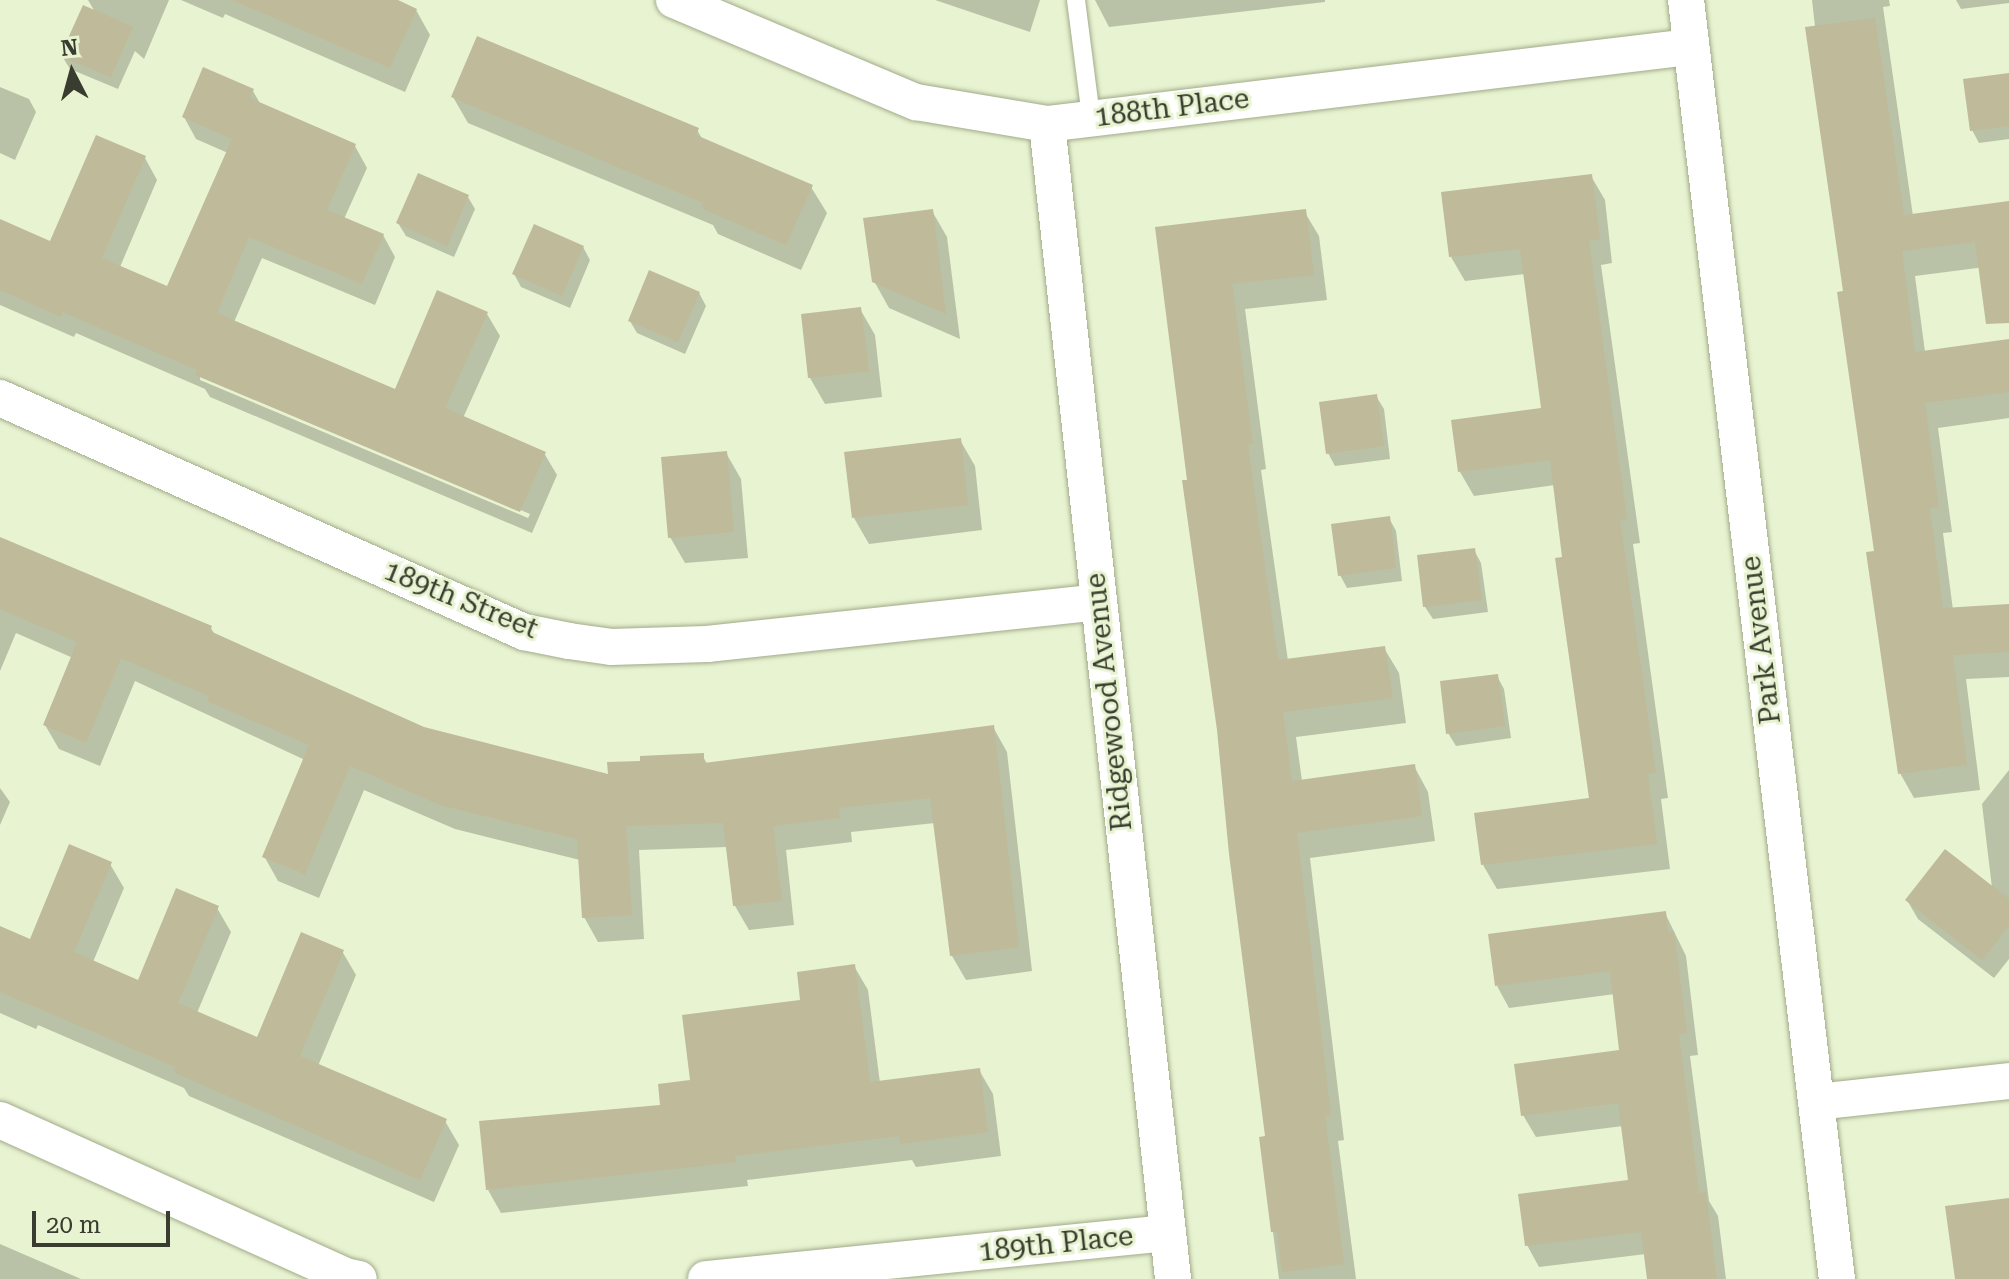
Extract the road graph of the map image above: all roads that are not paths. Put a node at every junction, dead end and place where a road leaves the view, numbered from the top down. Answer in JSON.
{"nodes":[{"id":1,"x":674,"y":0,"type":"edge"},
{"id":2,"x":1076,"y":0,"type":"edge"},
{"id":3,"x":1686,"y":0,"type":"edge"},
{"id":4,"x":1690,"y":47,"type":"junction"},
{"id":5,"x":1091,"y":117,"type":"junction"},
{"id":6,"x":1047,"y":124,"type":"junction"},
{"id":7,"x":0,"y":398,"type":"edge"},
{"id":8,"x":1097,"y":602,"type":"junction"},
{"id":9,"x":2009,"y":1081,"type":"edge"},
{"id":10,"x":1817,"y":1102,"type":"junction"},
{"id":11,"x":0,"y":1120,"type":"edge"},
{"id":12,"x":1167,"y":1233,"type":"junction"},
{"id":13,"x":359,"y":1279,"type":"edge"},
{"id":14,"x":706,"y":1279,"type":"edge"},
{"id":15,"x":1173,"y":1279,"type":"edge"},
{"id":16,"x":1837,"y":1279,"type":"edge"}],
"edges":[{"from":1,"to":6,"type":"street","name":"188th Place"},
{"from":2,"to":5,"type":"lane"},
{"from":3,"to":4,"type":"street","name":"Park Avenue"},
{"from":4,"to":5,"type":"street","name":"188th Place"},
{"from":4,"to":10,"type":"street","name":"Park Avenue"},
{"from":5,"to":6,"type":"street","name":"188th Place"},
{"from":6,"to":8,"type":"street","name":"Ridgewood Avenue"},
{"from":7,"to":8,"type":"street","name":"189th Street"},
{"from":8,"to":12,"type":"street","name":"Ridgewood Avenue"},
{"from":9,"to":10,"type":"street"},
{"from":10,"to":16,"type":"street","name":"Park Avenue"},
{"from":11,"to":13,"type":"street"},
{"from":12,"to":14,"type":"street","name":"189th Place"},
{"from":12,"to":15,"type":"street","name":"Ridgewood Avenue"}]}
